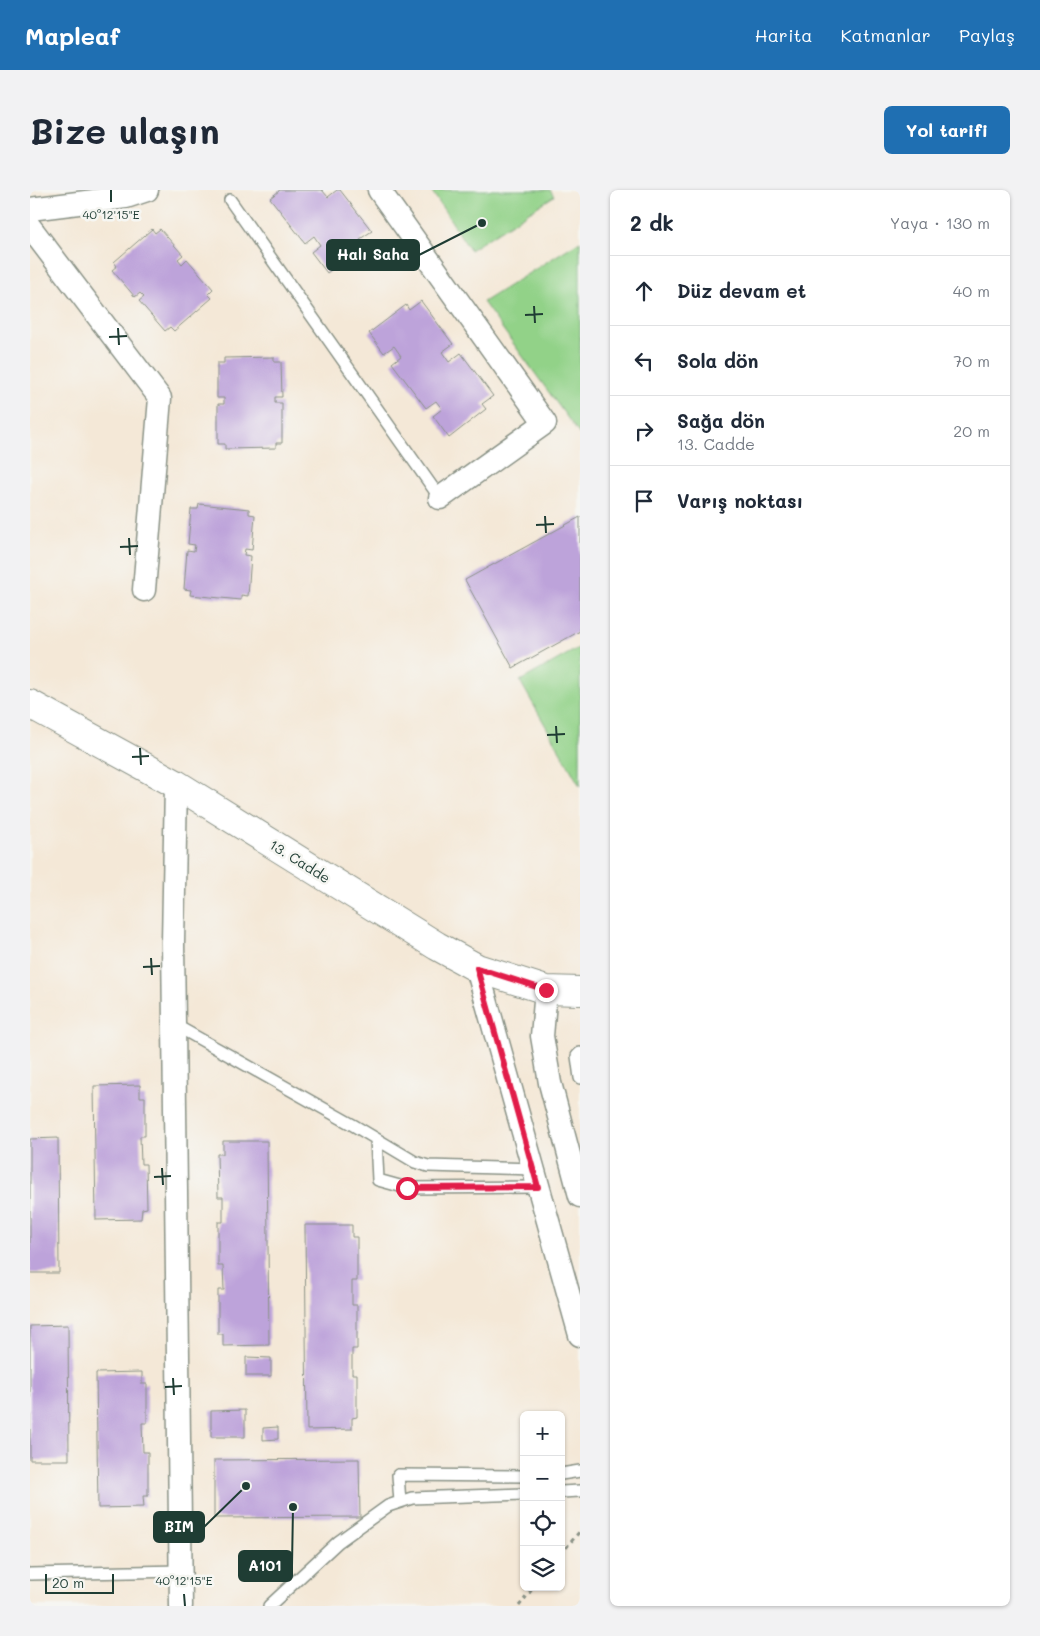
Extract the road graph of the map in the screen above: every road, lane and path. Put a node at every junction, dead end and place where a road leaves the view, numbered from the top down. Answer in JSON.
{"nodes":[{"id":1,"x":148,"y":190,"type":"edge"},
{"id":2,"x":379,"y":190,"type":"edge"},
{"id":3,"x":230,"y":200,"type":"dead end"},
{"id":4,"x":30,"y":210,"type":"edge"},
{"id":5,"x":30,"y":227,"type":"edge"},
{"id":6,"x":440,"y":498,"type":"joint"},
{"id":7,"x":144,"y":590,"type":"dead end"},
{"id":8,"x":30,"y":704,"type":"edge"},
{"id":9,"x":176,"y":784,"type":"junction"},
{"id":10,"x":477,"y":968,"type":"junction"},
{"id":11,"x":546,"y":990,"type":"junction"},
{"id":12,"x":580,"y":991,"type":"edge"},
{"id":13,"x":174,"y":1025,"type":"junction"},
{"id":14,"x":580,"y":1053,"type":"edge"},
{"id":15,"x":580,"y":1078,"type":"edge"},
{"id":16,"x":376,"y":1139,"type":"junction"},
{"id":17,"x":536,"y":1178,"type":"junction"},
{"id":18,"x":580,"y":1196,"type":"edge"},
{"id":19,"x":580,"y":1335,"type":"edge"},
{"id":20,"x":580,"y":1471,"type":"edge"},
{"id":21,"x":565,"y":1473,"type":"edge"},
{"id":22,"x":520,"y":1476,"type":"edge"},
{"id":23,"x":580,"y":1491,"type":"edge"},
{"id":24,"x":565,"y":1492,"type":"edge"},
{"id":25,"x":520,"y":1494,"type":"edge"},
{"id":26,"x":400,"y":1502,"type":"junction"},
{"id":27,"x":580,"y":1531,"type":"edge"},
{"id":28,"x":565,"y":1549,"type":"edge"},
{"id":29,"x":181,"y":1571,"type":"junction"},
{"id":30,"x":30,"y":1574,"type":"edge"},
{"id":31,"x":531,"y":1591,"type":"edge"},
{"id":32,"x":181,"y":1606,"type":"edge"},
{"id":33,"x":269,"y":1606,"type":"edge"},
{"id":34,"x":519,"y":1606,"type":"edge"}],
"edges":[{"from":1,"to":4,"type":"street"},
{"from":2,"to":6,"type":"street"},
{"from":3,"to":6,"type":"lane"},
{"from":5,"to":7,"type":"street"},
{"from":8,"to":9,"type":"street","name":"13. Cadde"},
{"from":9,"to":10,"type":"street","name":"13. Cadde"},
{"from":9,"to":13,"type":"street"},
{"from":10,"to":11,"type":"street","name":"13. Cadde"},
{"from":10,"to":17,"type":"street"},
{"from":11,"to":12,"type":"street","name":"13. Cadde"},
{"from":11,"to":18,"type":"street"},
{"from":13,"to":16,"type":"lane"},
{"from":13,"to":29,"type":"street"},
{"from":14,"to":15,"type":"lane"},
{"from":16,"to":17,"type":"lane"},
{"from":16,"to":17,"type":"lane"},
{"from":17,"to":19,"type":"street"},
{"from":20,"to":21,"type":"lane"},
{"from":22,"to":26,"type":"lane"},
{"from":23,"to":24,"type":"lane"},
{"from":25,"to":26,"type":"lane"},
{"from":26,"to":33,"type":"lane"},
{"from":27,"to":28,"type":"path"},
{"from":29,"to":30,"type":"lane"},
{"from":29,"to":32,"type":"street"},
{"from":31,"to":34,"type":"path"}]}
